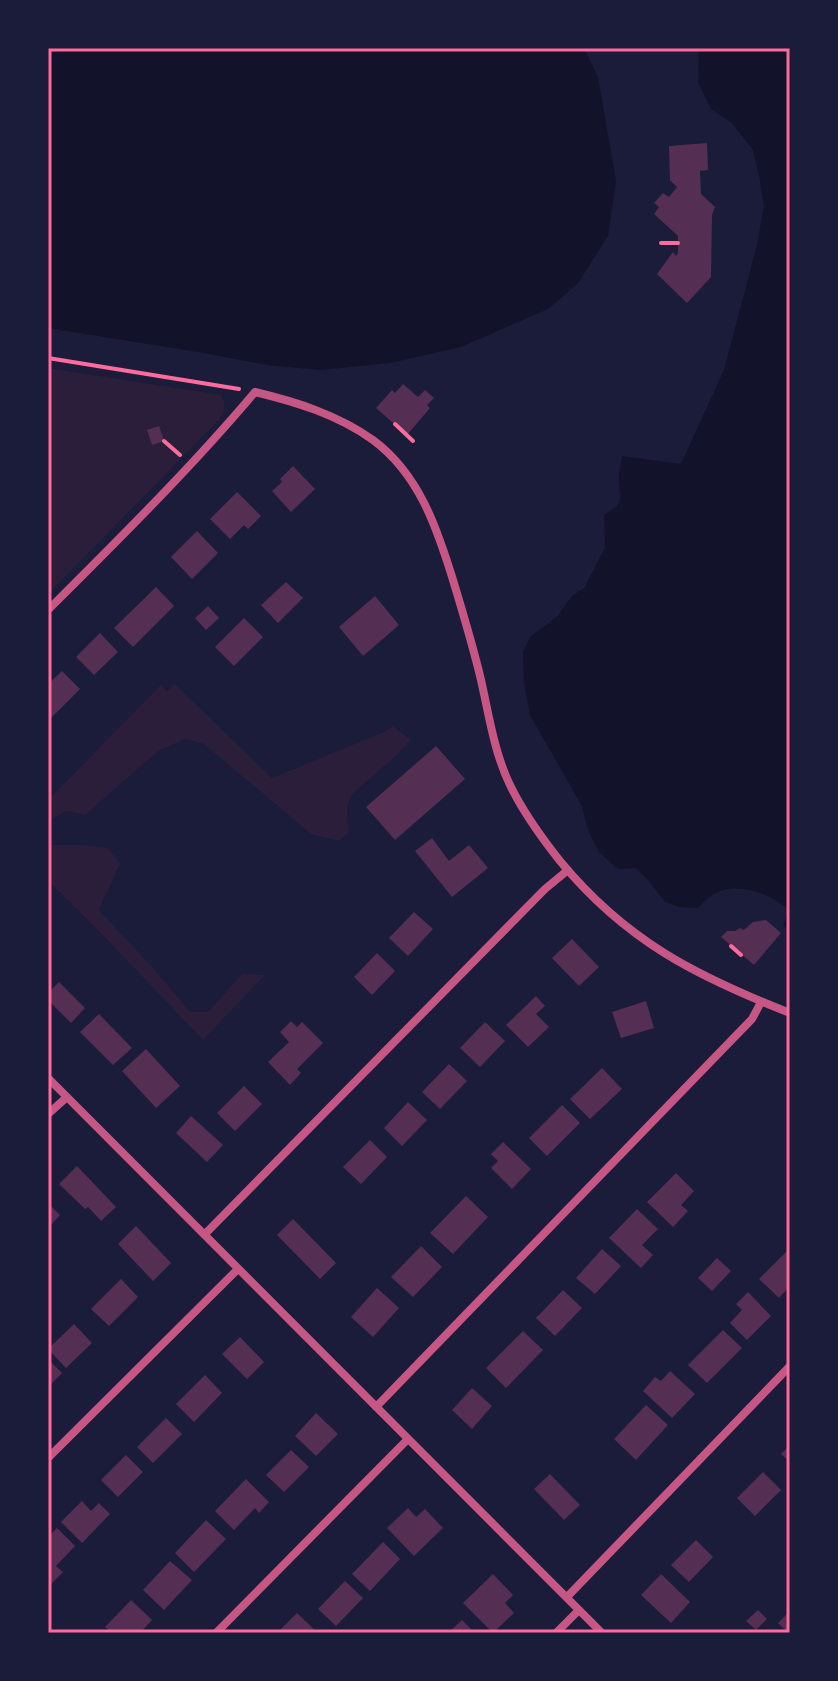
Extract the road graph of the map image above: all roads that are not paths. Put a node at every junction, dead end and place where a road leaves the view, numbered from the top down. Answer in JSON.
{"nodes":[{"id":1,"x":48,"y":610,"type":"edge"},
{"id":2,"x":568,"y":870,"type":"junction"},
{"id":3,"x":761,"y":1002,"type":"junction"},
{"id":4,"x":790,"y":1013,"type":"edge"},
{"id":5,"x":48,"y":1078,"type":"edge"},
{"id":6,"x":67,"y":1097,"type":"junction"},
{"id":7,"x":48,"y":1114,"type":"edge"},
{"id":8,"x":205,"y":1234,"type":"junction"},
{"id":9,"x":238,"y":1269,"type":"junction"},
{"id":10,"x":790,"y":1366,"type":"edge"},
{"id":11,"x":376,"y":1407,"type":"junction"},
{"id":12,"x":408,"y":1439,"type":"junction"},
{"id":13,"x":48,"y":1458,"type":"edge"},
{"id":14,"x":567,"y":1597,"type":"junction"},
{"id":15,"x":579,"y":1610,"type":"junction"},
{"id":16,"x":216,"y":1633,"type":"edge"},
{"id":17,"x":556,"y":1633,"type":"edge"},
{"id":18,"x":602,"y":1633,"type":"edge"}],
"edges":[{"from":1,"to":2,"type":"street"},
{"from":2,"to":3,"type":"street"},
{"from":2,"to":8,"type":"street"},
{"from":3,"to":4,"type":"street"},
{"from":3,"to":11,"type":"street"},
{"from":5,"to":6,"type":"street"},
{"from":6,"to":7,"type":"street"},
{"from":6,"to":8,"type":"street"},
{"from":8,"to":9,"type":"street"},
{"from":9,"to":11,"type":"street"},
{"from":9,"to":13,"type":"street"},
{"from":10,"to":14,"type":"street"},
{"from":11,"to":12,"type":"street"},
{"from":12,"to":14,"type":"street"},
{"from":12,"to":16,"type":"street"},
{"from":14,"to":15,"type":"street"},
{"from":15,"to":17,"type":"street"},
{"from":15,"to":18,"type":"street"}]}
